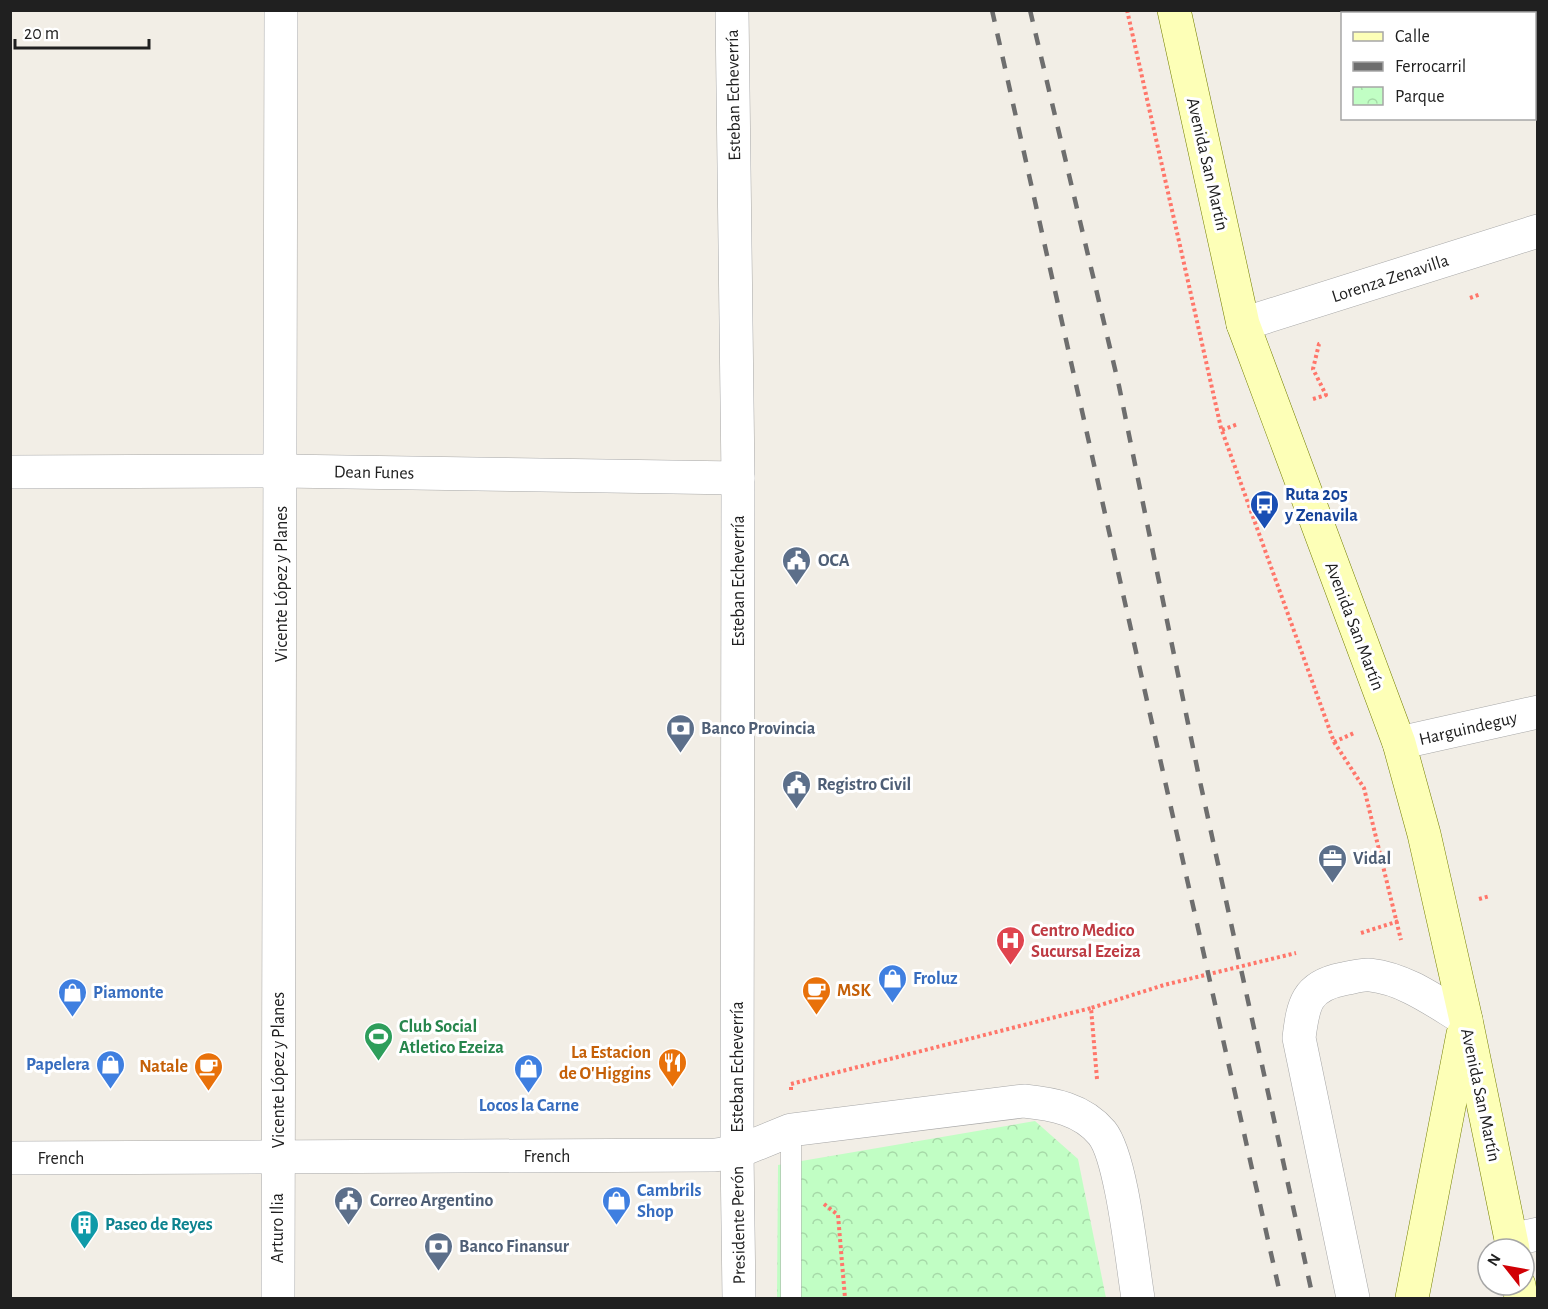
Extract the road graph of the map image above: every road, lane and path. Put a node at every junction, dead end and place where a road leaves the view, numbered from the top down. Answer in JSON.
{"nodes":[{"id":1,"x":281,"y":10,"type":"edge"},
{"id":2,"x":732,"y":10,"type":"edge"},
{"id":3,"x":1126,"y":10,"type":"edge"},
{"id":4,"x":1174,"y":10,"type":"edge"},
{"id":5,"x":1538,"y":231,"type":"edge"},
{"id":6,"x":1481,"y":294,"type":"dead end"},
{"id":7,"x":1460,"y":301,"type":"dead end"},
{"id":8,"x":1244,"y":324,"type":"junction"},
{"id":9,"x":1330,"y":341,"type":"dead end"},
{"id":10,"x":1275,"y":412,"type":"junction"},
{"id":11,"x":1222,"y":429,"type":"junction"},
{"id":12,"x":282,"y":471,"type":"junction"},
{"id":13,"x":10,"y":472,"type":"edge"},
{"id":14,"x":738,"y":478,"type":"junction"},
{"id":15,"x":1538,"y":712,"type":"edge"},
{"id":16,"x":1399,"y":743,"type":"junction"},
{"id":17,"x":1490,"y":896,"type":"dead end"},
{"id":18,"x":1441,"y":909,"type":"junction"},
{"id":19,"x":1397,"y":921,"type":"junction"},
{"id":20,"x":1353,"y":935,"type":"dead end"},
{"id":21,"x":1308,"y":950,"type":"dead end"},
{"id":22,"x":1410,"y":987,"type":"junction"},
{"id":23,"x":1091,"y":1008,"type":"junction"},
{"id":24,"x":1466,"y":1020,"type":"junction"},
{"id":25,"x":791,"y":1130,"type":"junction"},
{"id":26,"x":1102,"y":1133,"type":"junction"},
{"id":27,"x":737,"y":1152,"type":"junction"},
{"id":28,"x":10,"y":1158,"type":"edge"},
{"id":29,"x":277,"y":1158,"type":"junction"},
{"id":30,"x":791,"y":1190,"type":"junction"},
{"id":31,"x":1519,"y":1237,"type":"edge"},
{"id":32,"x":278,"y":1299,"type":"edge"},
{"id":33,"x":739,"y":1299,"type":"edge"},
{"id":34,"x":791,"y":1299,"type":"edge"},
{"id":35,"x":846,"y":1299,"type":"edge"},
{"id":36,"x":1138,"y":1299,"type":"edge"},
{"id":37,"x":1353,"y":1299,"type":"edge"},
{"id":38,"x":1412,"y":1299,"type":"edge"}],
"edges":[{"from":1,"to":12,"type":"street","name":"Vicente López y Planes"},
{"from":2,"to":14,"type":"street","name":"Esteban Echeverría"},
{"from":3,"to":11,"type":"path"},
{"from":4,"to":8,"type":"main road","name":"Avenida San Martín"},
{"from":5,"to":8,"type":"street","name":"Lorenza Zenavilla"},
{"from":6,"to":7,"type":"path"},
{"from":8,"to":10,"type":"main road","name":"Avenida San Martín"},
{"from":9,"to":10,"type":"path"},
{"from":10,"to":11,"type":"path"},
{"from":10,"to":16,"type":"main road","name":"Avenida San Martín"},
{"from":11,"to":19,"type":"path"},
{"from":12,"to":13,"type":"street","name":"Dean Funes"},
{"from":12,"to":14,"type":"street","name":"Dean Funes"},
{"from":12,"to":29,"type":"street","name":"Vicente López y Planes"},
{"from":14,"to":27,"type":"street","name":"Esteban Echeverría"},
{"from":15,"to":16,"type":"street","name":"Harguindeguy"},
{"from":16,"to":18,"type":"main road","name":"Avenida San Martín"},
{"from":17,"to":18,"type":"path"},
{"from":18,"to":19,"type":"path"},
{"from":18,"to":24,"type":"main road","name":"Avenida San Martín"},
{"from":19,"to":20,"type":"path"},
{"from":19,"to":22,"type":"path"},
{"from":21,"to":23,"type":"path"},
{"from":22,"to":24,"type":"street"},
{"from":22,"to":37,"type":"street"},
{"from":23,"to":25,"type":"path"},
{"from":23,"to":26,"type":"path"},
{"from":24,"to":31,"type":"main road","name":"Avenida San Martín"},
{"from":24,"to":38,"type":"main road"},
{"from":25,"to":26,"type":"street","name":"French"},
{"from":25,"to":27,"type":"street","name":"French"},
{"from":25,"to":30,"type":"lane"},
{"from":26,"to":36,"type":"street"},
{"from":27,"to":29,"type":"street","name":"French"},
{"from":27,"to":33,"type":"street","name":"Presidente Perón"},
{"from":28,"to":29,"type":"street","name":"French"},
{"from":29,"to":32,"type":"street","name":"Arturo Ilia"},
{"from":30,"to":34,"type":"lane"},
{"from":30,"to":35,"type":"path"}]}
